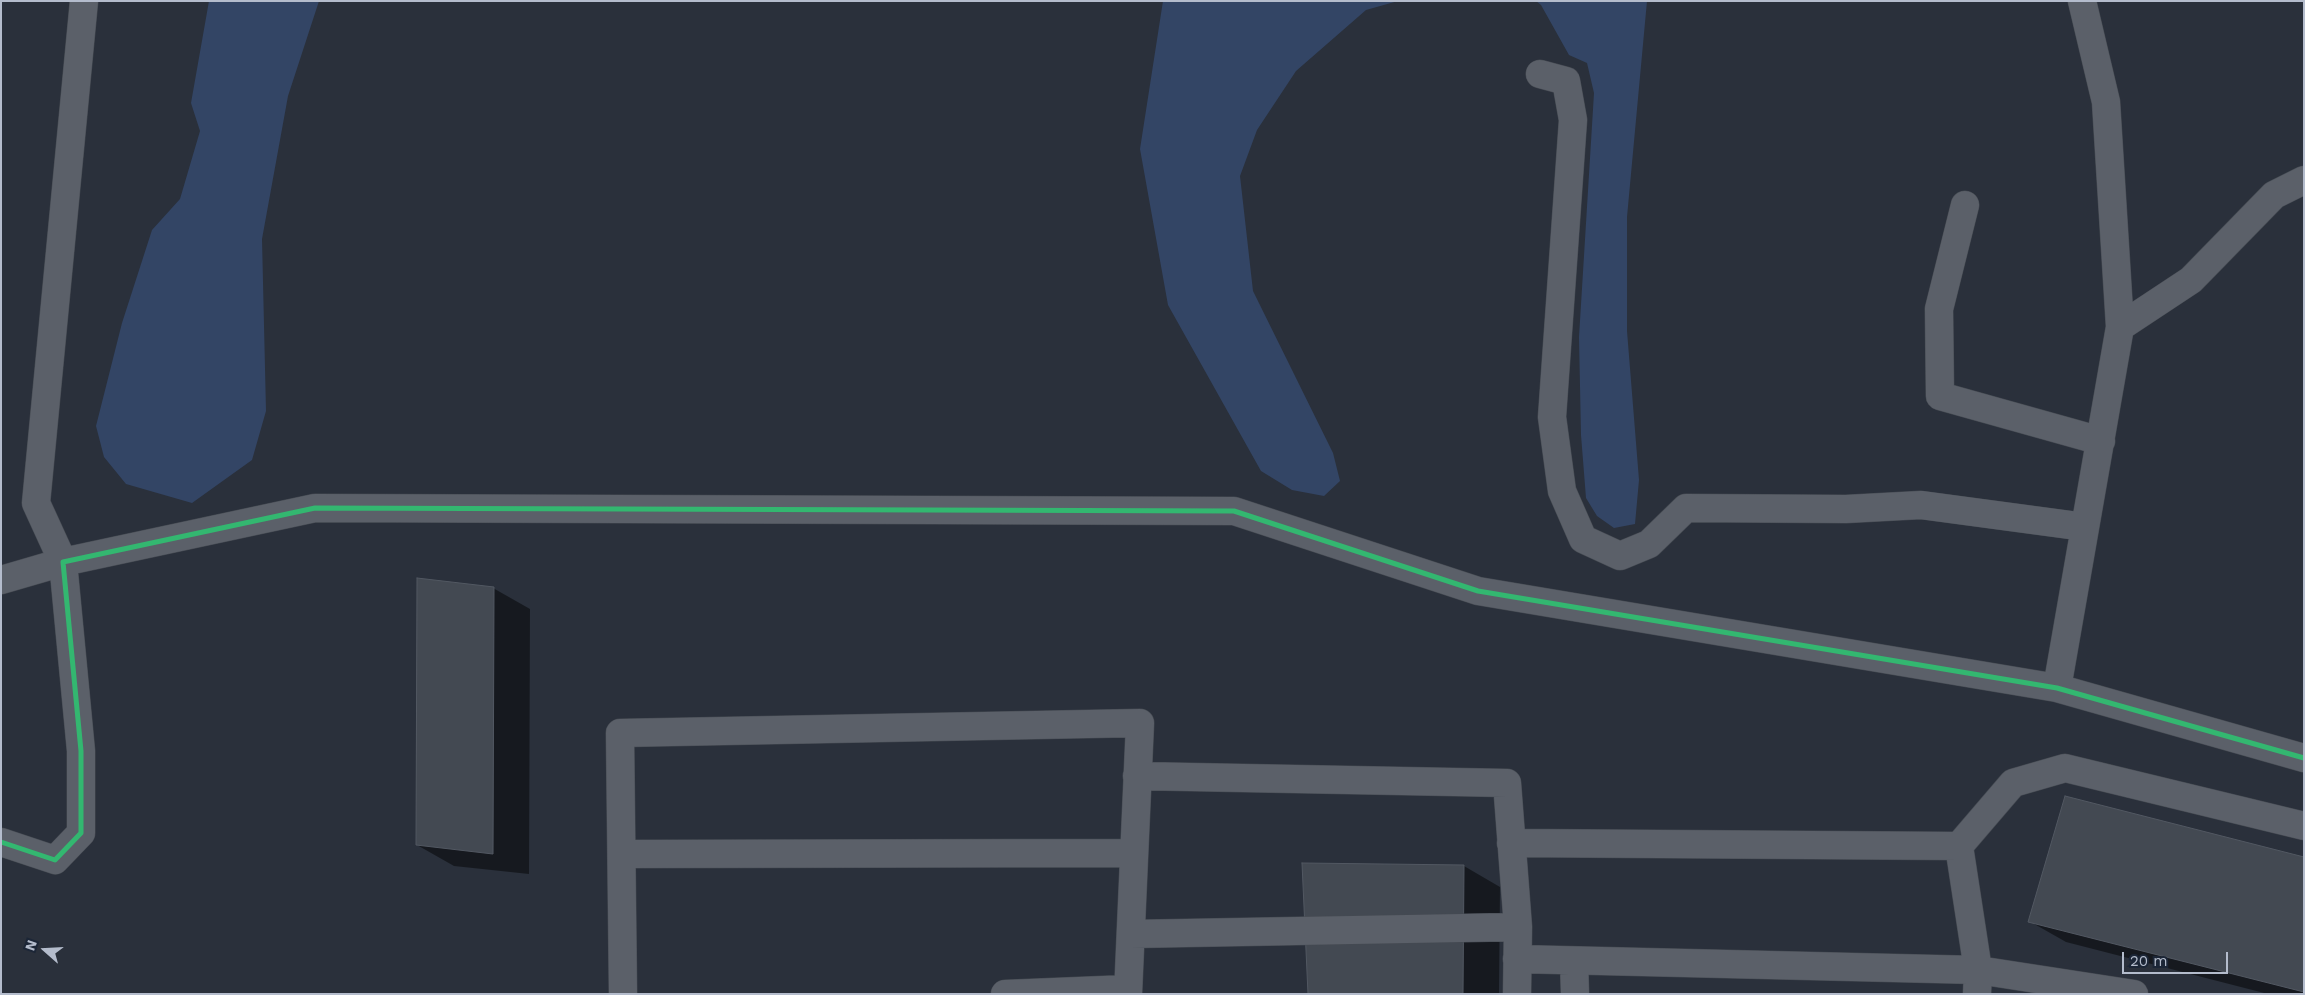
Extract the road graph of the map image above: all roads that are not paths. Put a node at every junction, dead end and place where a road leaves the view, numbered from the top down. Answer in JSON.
{"nodes":[{"id":1,"x":84,"y":1,"type":"edge"},
{"id":2,"x":2082,"y":1,"type":"edge"},
{"id":3,"x":1540,"y":74,"type":"dead end"},
{"id":4,"x":2304,"y":180,"type":"edge"},
{"id":5,"x":1965,"y":205,"type":"dead end"},
{"id":6,"x":2120,"y":327,"type":"junction"},
{"id":7,"x":2100,"y":440,"type":"junction"},
{"id":8,"x":2085,"y":527,"type":"junction"},
{"id":9,"x":63,"y":562,"type":"junction"},
{"id":10,"x":1,"y":580,"type":"edge"},
{"id":11,"x":2057,"y":688,"type":"junction"},
{"id":12,"x":2304,"y":758,"type":"edge"},
{"id":13,"x":1137,"y":776,"type":"junction"},
{"id":14,"x":2304,"y":826,"type":"edge"},
{"id":15,"x":1,"y":842,"type":"edge"},
{"id":16,"x":1511,"y":843,"type":"junction"},
{"id":17,"x":1959,"y":846,"type":"junction"},
{"id":18,"x":1134,"y":853,"type":"junction"},
{"id":19,"x":622,"y":854,"type":"junction"},
{"id":20,"x":1518,"y":927,"type":"junction"},
{"id":21,"x":1131,"y":934,"type":"junction"},
{"id":22,"x":1517,"y":959,"type":"junction"},
{"id":23,"x":1574,"y":961,"type":"junction"},
{"id":24,"x":1978,"y":982,"type":"edge"},
{"id":25,"x":1128,"y":991,"type":"edge"},
{"id":26,"x":623,"y":994,"type":"edge"},
{"id":27,"x":1005,"y":994,"type":"edge"},
{"id":28,"x":1517,"y":994,"type":"edge"},
{"id":29,"x":1575,"y":994,"type":"edge"},
{"id":30,"x":2134,"y":994,"type":"edge"}],
"edges":[{"from":1,"to":9,"type":"street"},
{"from":2,"to":6,"type":"street"},
{"from":3,"to":8,"type":"street"},
{"from":4,"to":6,"type":"street"},
{"from":5,"to":7,"type":"street"},
{"from":6,"to":7,"type":"street"},
{"from":7,"to":8,"type":"street"},
{"from":8,"to":11,"type":"street"},
{"from":9,"to":10,"type":"street"},
{"from":9,"to":11,"type":"street"},
{"from":9,"to":15,"type":"street"},
{"from":11,"to":12,"type":"street"},
{"from":13,"to":16,"type":"street"},
{"from":13,"to":18,"type":"street"},
{"from":13,"to":19,"type":"street"},
{"from":14,"to":17,"type":"street"},
{"from":16,"to":17,"type":"street"},
{"from":16,"to":20,"type":"street"},
{"from":17,"to":24,"type":"street"},
{"from":18,"to":19,"type":"street"},
{"from":18,"to":21,"type":"street"},
{"from":19,"to":26,"type":"street"},
{"from":20,"to":21,"type":"street"},
{"from":20,"to":22,"type":"street"},
{"from":21,"to":25,"type":"street"},
{"from":22,"to":23,"type":"street"},
{"from":22,"to":28,"type":"street"},
{"from":23,"to":24,"type":"street"},
{"from":23,"to":29,"type":"street"},
{"from":24,"to":30,"type":"street"},
{"from":25,"to":27,"type":"street"}]}
